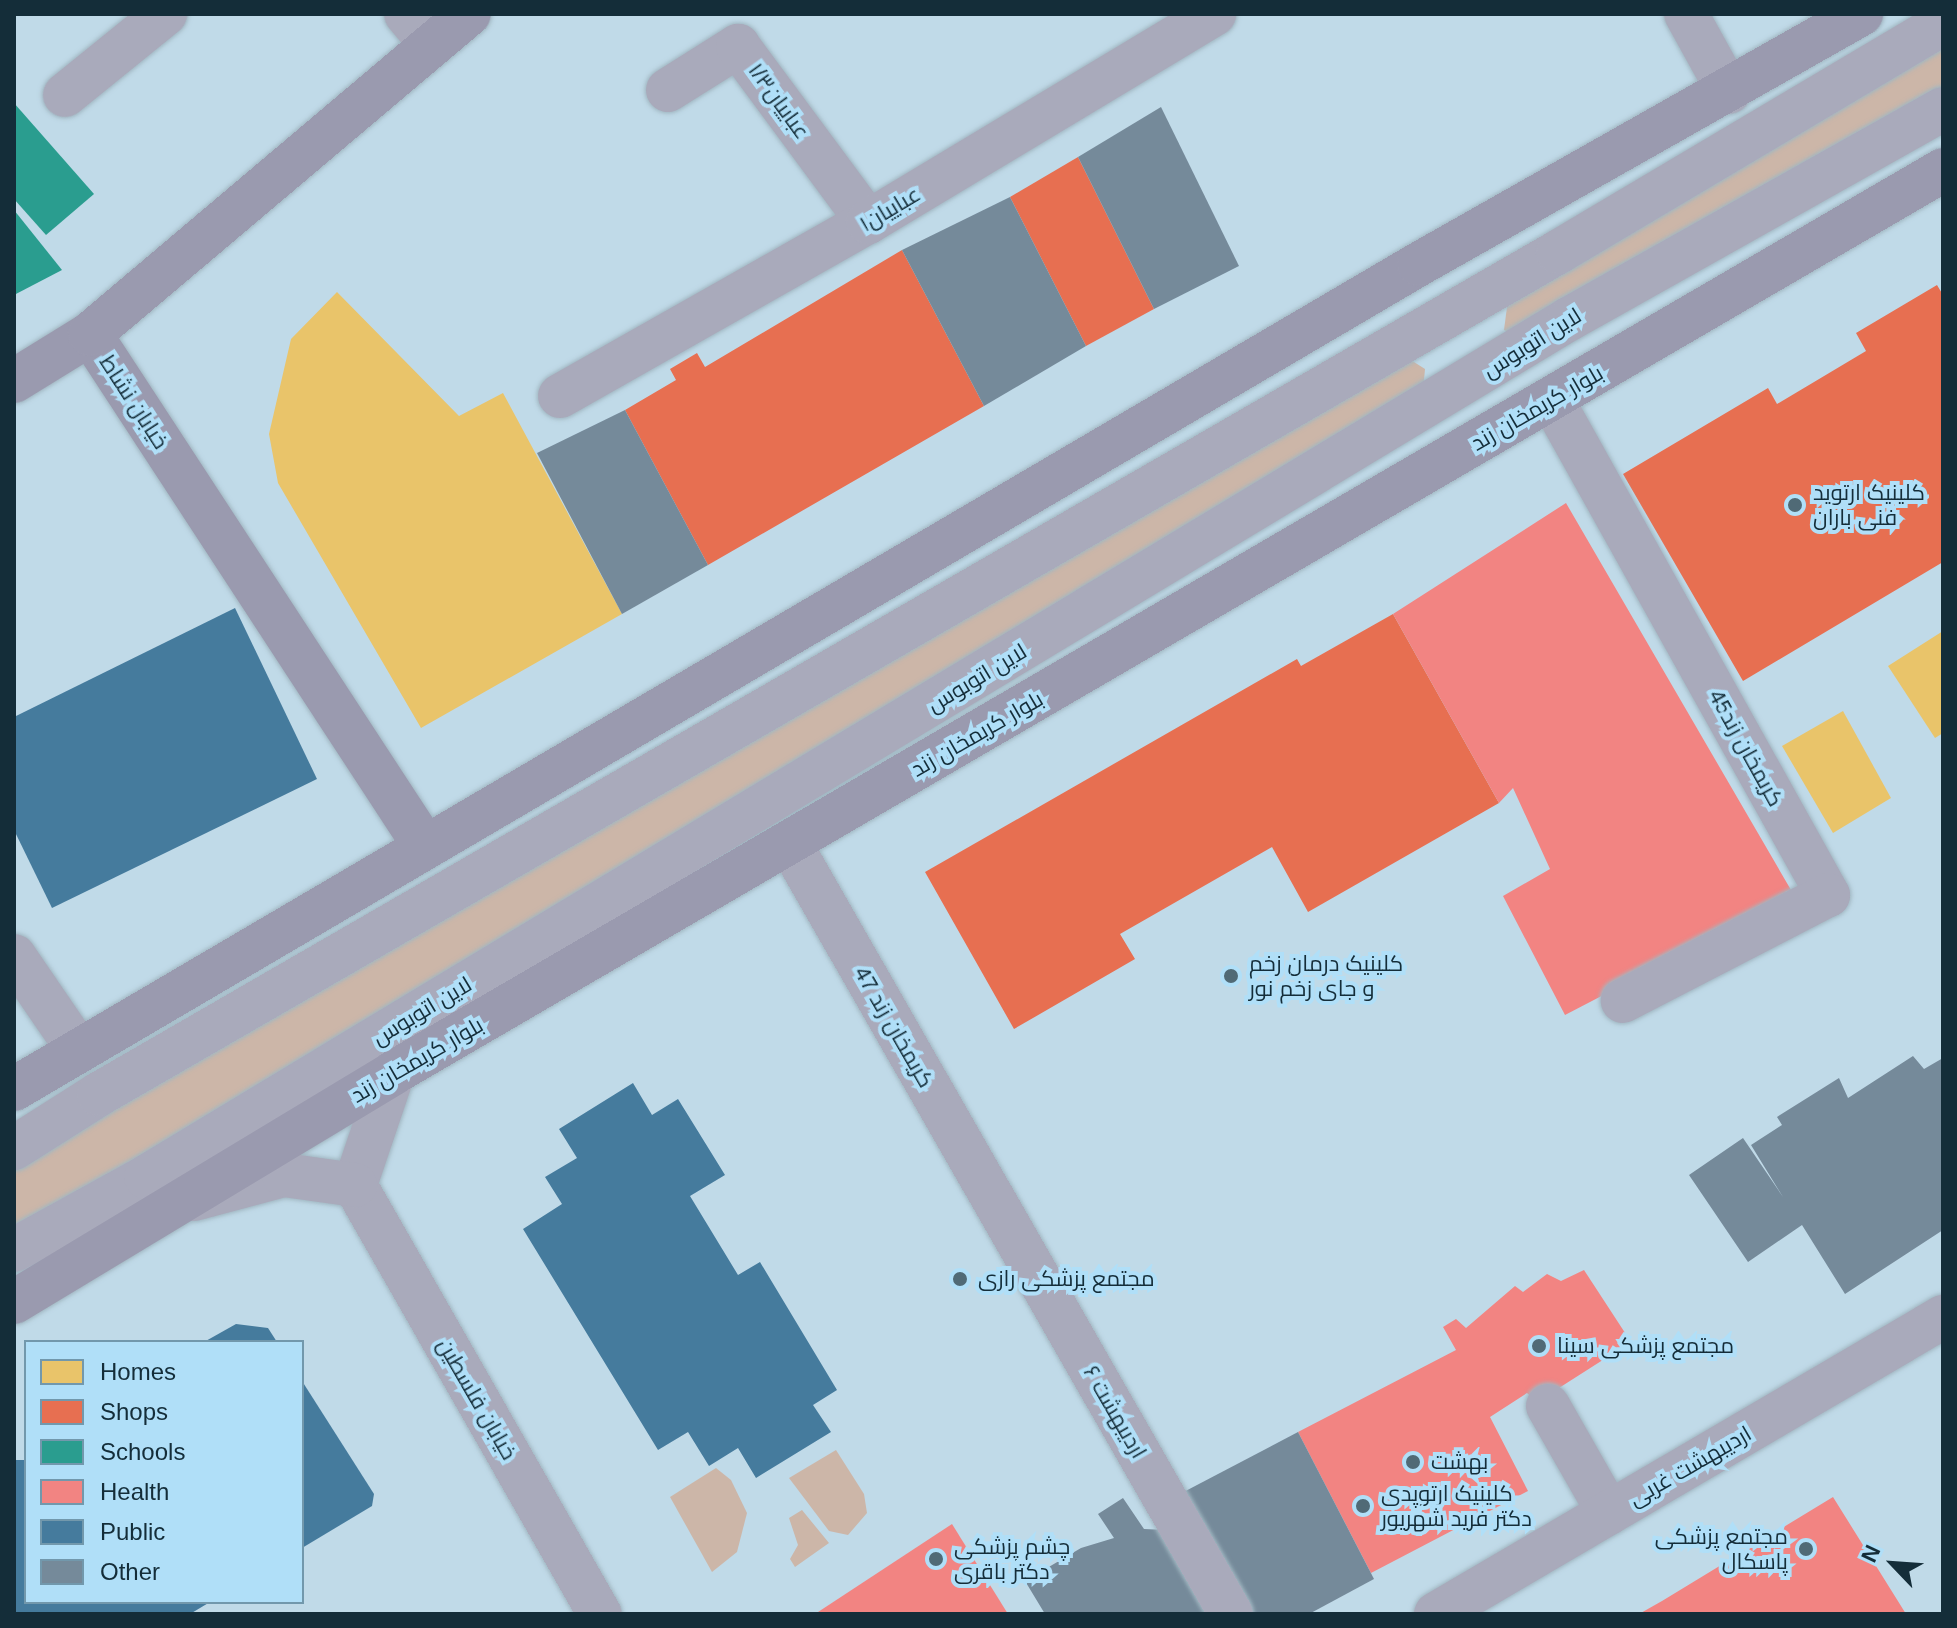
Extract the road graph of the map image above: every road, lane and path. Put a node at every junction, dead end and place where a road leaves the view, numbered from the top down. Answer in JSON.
{"nodes":[{"id":1,"x":165,"y":14,"type":"edge"},
{"id":2,"x":469,"y":14,"type":"edge"},
{"id":3,"x":1214,"y":14,"type":"edge"},
{"id":4,"x":1686,"y":14,"type":"edge"},
{"id":5,"x":1861,"y":14,"type":"edge"},
{"id":6,"x":1943,"y":23,"type":"edge"},
{"id":7,"x":419,"y":30,"type":"edge"},
{"id":8,"x":668,"y":90,"type":"dead end"},
{"id":9,"x":1729,"y":92,"type":"junction"},
{"id":10,"x":65,"y":95,"type":"dead end"},
{"id":11,"x":1943,"y":109,"type":"edge"},
{"id":12,"x":1943,"y":170,"type":"edge"},
{"id":13,"x":868,"y":222,"type":"junction"},
{"id":14,"x":90,"y":334,"type":"junction"},
{"id":15,"x":14,"y":381,"type":"edge"},
{"id":16,"x":560,"y":396,"type":"dead end"},
{"id":17,"x":1552,"y":400,"type":"junction"},
{"id":18,"x":790,"y":844,"type":"junction"},
{"id":19,"x":424,"y":845,"type":"junction"},
{"id":20,"x":14,"y":956,"type":"edge"},
{"id":21,"x":1623,"y":1001,"type":"dead end"},
{"id":22,"x":79,"y":1051,"type":"junction"},
{"id":23,"x":393,"y":1073,"type":"junction"},
{"id":24,"x":14,"y":1089,"type":"edge"},
{"id":25,"x":14,"y":1148,"type":"edge"},
{"id":26,"x":355,"y":1185,"type":"junction"},
{"id":27,"x":176,"y":1204,"type":"junction"},
{"id":28,"x":999,"y":1211,"type":"joint"},
{"id":29,"x":14,"y":1250,"type":"edge"},
{"id":30,"x":14,"y":1302,"type":"edge"},
{"id":31,"x":1943,"y":1317,"type":"edge"},
{"id":32,"x":1548,"y":1406,"type":"dead end"},
{"id":33,"x":1609,"y":1513,"type":"junction"},
{"id":34,"x":600,"y":1614,"type":"edge"},
{"id":35,"x":1231,"y":1614,"type":"edge"},
{"id":36,"x":1436,"y":1614,"type":"edge"}],
"edges":[{"from":1,"to":10,"type":"street"},
{"from":2,"to":7,"type":"main road","name":"خیابان نشاط"},
{"from":3,"to":13,"type":"street","name":"عباییان۱"},
{"from":4,"to":9,"type":"street"},
{"from":5,"to":9,"type":"main road"},
{"from":6,"to":25,"type":"street"},
{"from":7,"to":14,"type":"main road","name":"خیابان نشاط"},
{"from":8,"to":13,"type":"street","name":"عباییان۱/۳"},
{"from":9,"to":19,"type":"main road"},
{"from":11,"to":29,"type":"street","name":"لاین اتوبوس"},
{"from":12,"to":17,"type":"main road","name":"بلوار کریمخان زند"},
{"from":13,"to":16,"type":"street","name":"عباییان۱"},
{"from":14,"to":15,"type":"main road"},
{"from":14,"to":19,"type":"main road","name":"خیابان نشاط"},
{"from":17,"to":18,"type":"main road","name":"بلوار کریمخان زند"},
{"from":17,"to":21,"type":"street","name":"کریمخان زند45"},
{"from":18,"to":23,"type":"main road","name":"بلوار کریمخان زند"},
{"from":18,"to":28,"type":"street","name":"47 کریمخان زند"},
{"from":19,"to":22,"type":"main road"},
{"from":20,"to":22,"type":"street"},
{"from":22,"to":24,"type":"main road"},
{"from":23,"to":26,"type":"street"},
{"from":23,"to":27,"type":"main road","name":"بلوار کریمخان زند"},
{"from":26,"to":27,"type":"street"},
{"from":26,"to":34,"type":"street","name":"خیابان فلسطین"},
{"from":27,"to":30,"type":"main road","name":"بلوار کریمخان زند"},
{"from":28,"to":35,"type":"street","name":"۶ اردیبهشت"},
{"from":31,"to":33,"type":"street","name":"اردیبهشت غربی"},
{"from":32,"to":33,"type":"street"},
{"from":33,"to":36,"type":"street","name":"اردیبهشت غربی"}]}
